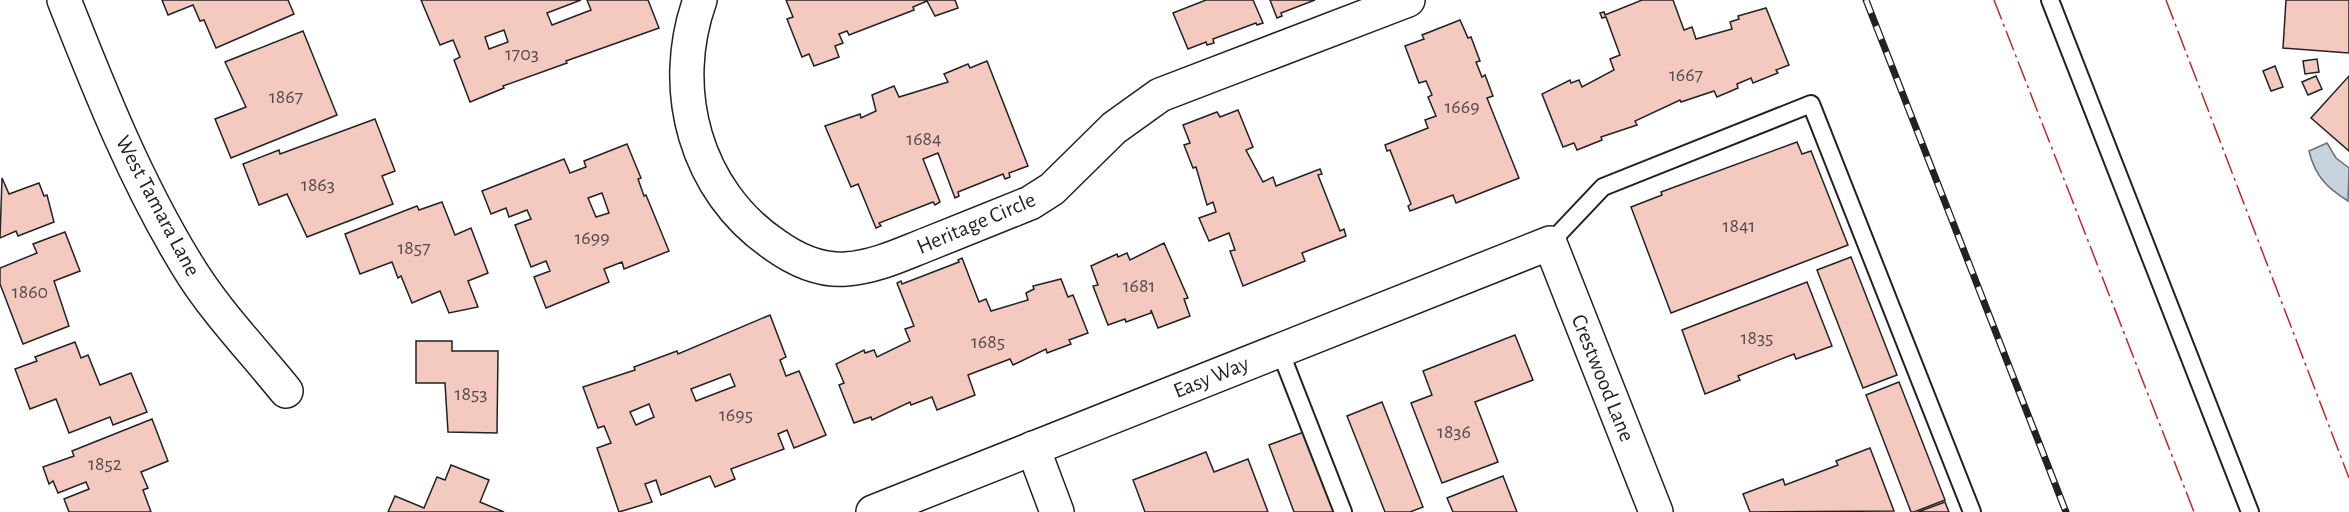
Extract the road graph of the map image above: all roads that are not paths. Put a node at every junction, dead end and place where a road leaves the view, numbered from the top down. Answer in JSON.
{"nodes":[{"id":1,"x":64,"y":0,"type":"edge"},
{"id":2,"x":700,"y":0,"type":"edge"},
{"id":3,"x":1408,"y":0,"type":"edge"},
{"id":4,"x":2050,"y":0,"type":"edge"},
{"id":5,"x":1550,"y":243,"type":"junction"},
{"id":6,"x":1280,"y":351,"type":"junction"},
{"id":7,"x":286,"y":391,"type":"dead end"},
{"id":8,"x":1033,"y":448,"type":"junction"},
{"id":9,"x":873,"y":512,"type":"edge"},
{"id":10,"x":1057,"y":512,"type":"edge"},
{"id":11,"x":1343,"y":512,"type":"edge"},
{"id":12,"x":1656,"y":512,"type":"edge"},
{"id":13,"x":1972,"y":512,"type":"edge"},
{"id":14,"x":2250,"y":512,"type":"edge"}],
"edges":[{"from":1,"to":7,"type":"street","name":"West Tamara Lane"},
{"from":2,"to":3,"type":"street","name":"Heritage Circle"},
{"from":4,"to":14,"type":"lane"},
{"from":5,"to":6,"type":"street","name":"Easy Way"},
{"from":5,"to":12,"type":"street","name":"Crestwood Lane"},
{"from":5,"to":13,"type":"lane"},
{"from":6,"to":8,"type":"street","name":"Easy Way"},
{"from":6,"to":11,"type":"lane"},
{"from":8,"to":9,"type":"street","name":"Easy Way"},
{"from":8,"to":10,"type":"street"}]}
